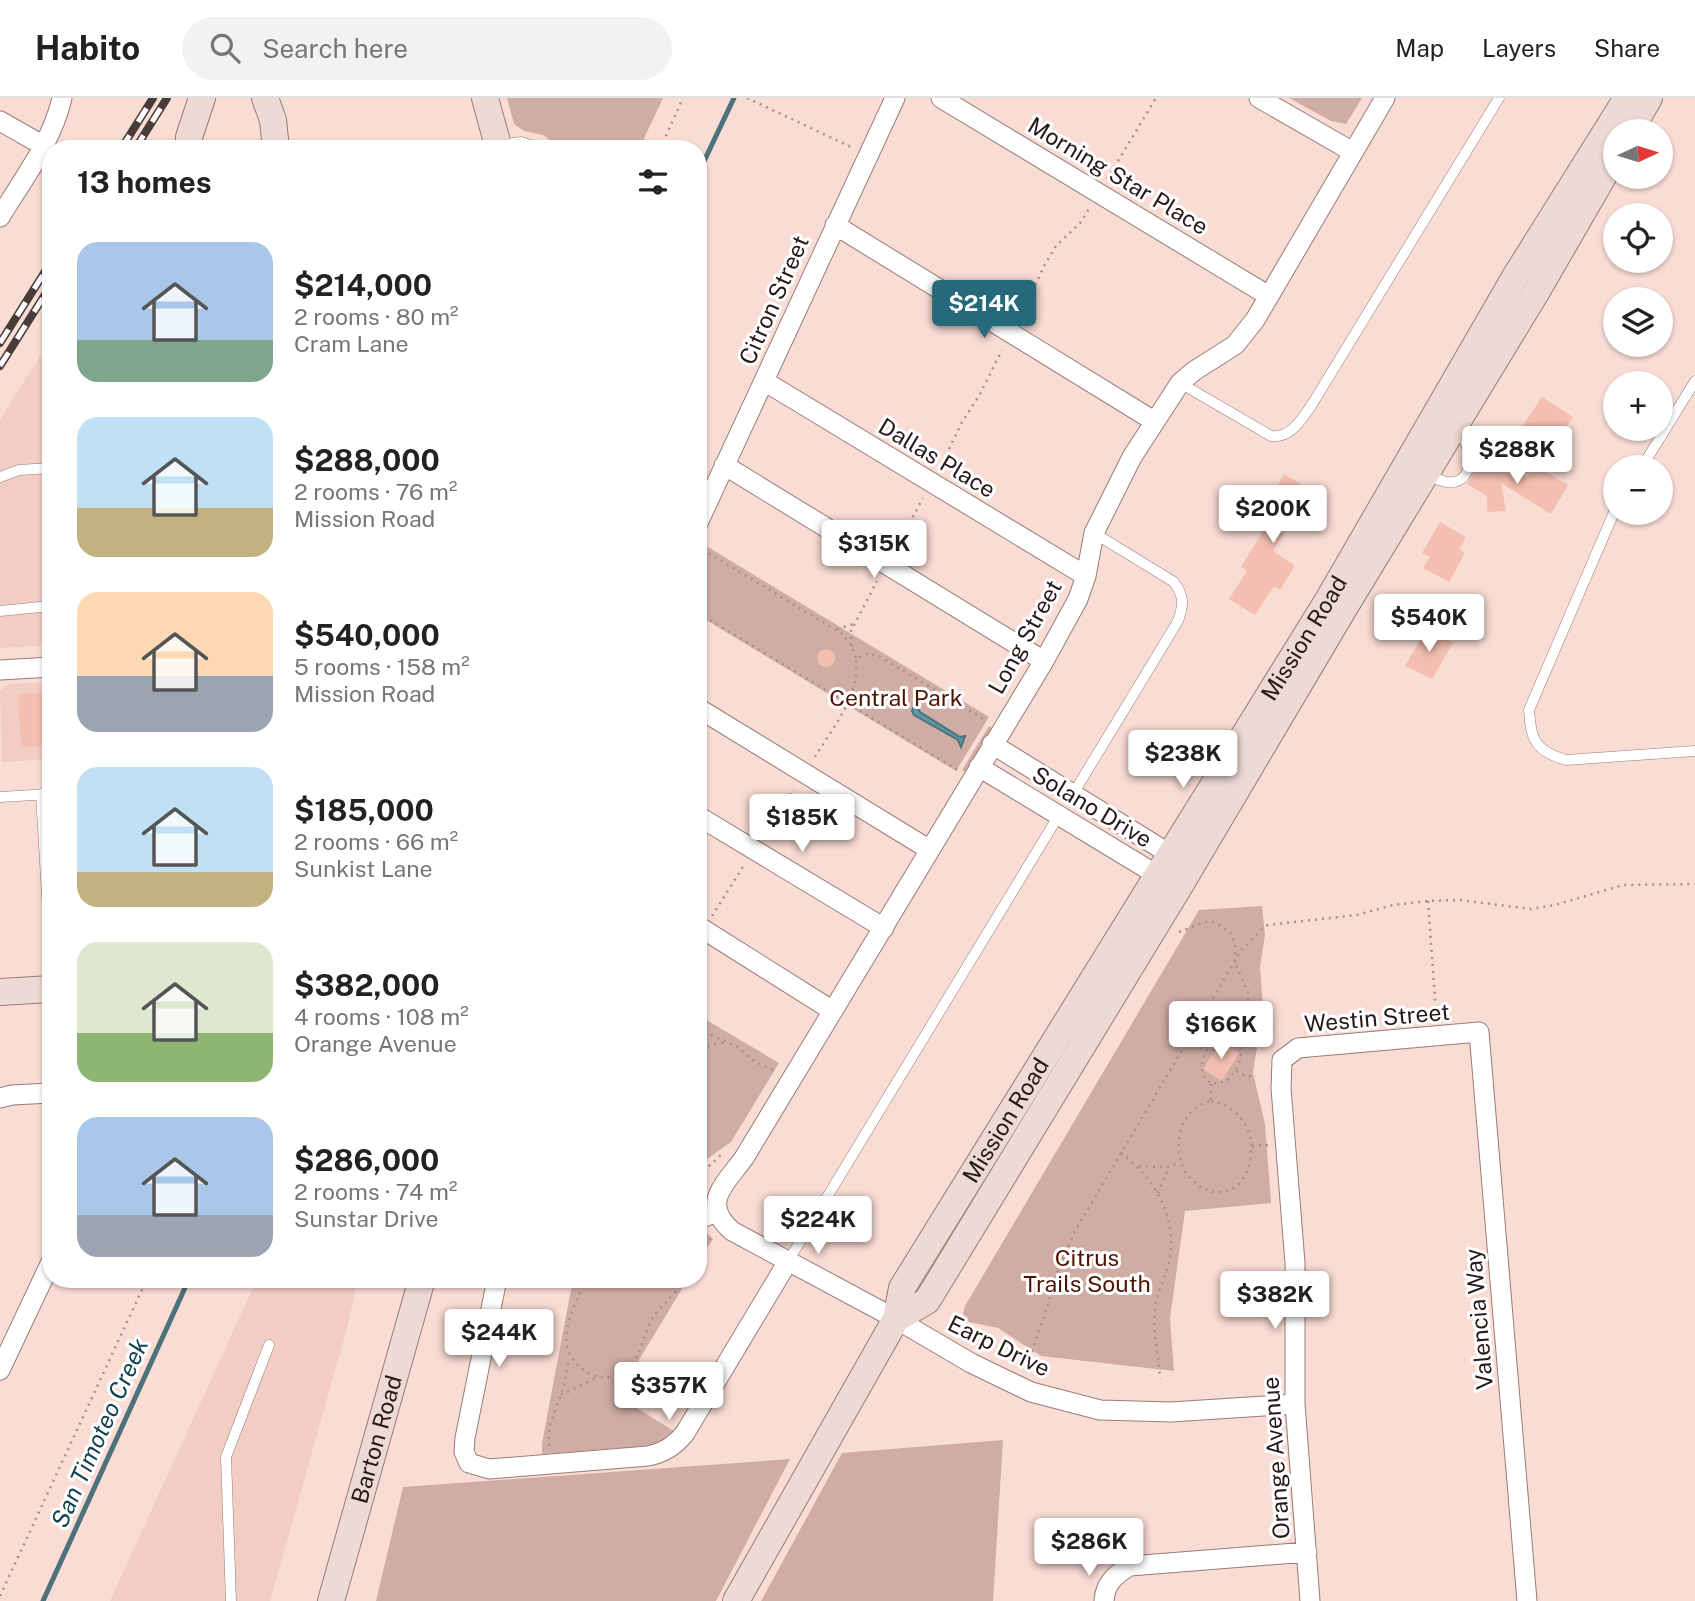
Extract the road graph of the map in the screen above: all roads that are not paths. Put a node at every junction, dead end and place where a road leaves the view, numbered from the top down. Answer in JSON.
{"nodes":[{"id":1,"x":62,"y":98,"type":"edge"},
{"id":2,"x":202,"y":98,"type":"edge"},
{"id":3,"x":485,"y":98,"type":"edge"},
{"id":4,"x":895,"y":98,"type":"edge"},
{"id":5,"x":941,"y":98,"type":"edge"},
{"id":6,"x":1259,"y":98,"type":"edge"},
{"id":7,"x":1385,"y":98,"type":"edge"},
{"id":8,"x":1499,"y":98,"type":"edge"},
{"id":9,"x":1627,"y":98,"type":"edge"},
{"id":10,"x":1649,"y":98,"type":"edge"},
{"id":11,"x":269,"y":109,"type":"edge"},
{"id":12,"x":1637,"y":119,"type":"edge"},
{"id":13,"x":0,"y":121,"type":"edge"},
{"id":14,"x":47,"y":140,"type":"edge"},
{"id":15,"x":189,"y":140,"type":"edge"},
{"id":16,"x":274,"y":140,"type":"edge"},
{"id":17,"x":288,"y":140,"type":"edge"},
{"id":18,"x":496,"y":140,"type":"edge"},
{"id":19,"x":42,"y":145,"type":"edge"},
{"id":20,"x":42,"y":149,"type":"edge"},
{"id":21,"x":1353,"y":152,"type":"junction"},
{"id":22,"x":1603,"y":176,"type":"edge"},
{"id":23,"x":0,"y":217,"type":"edge"},
{"id":24,"x":835,"y":226,"type":"junction"},
{"id":25,"x":1269,"y":296,"type":"junction"},
{"id":26,"x":764,"y":381,"type":"junction"},
{"id":27,"x":1181,"y":383,"type":"junction"},
{"id":28,"x":1694,"y":384,"type":"edge"},
{"id":29,"x":1154,"y":421,"type":"junction"},
{"id":30,"x":1650,"y":455,"type":"edge"},
{"id":31,"x":724,"y":465,"type":"junction"},
{"id":32,"x":42,"y":469,"type":"edge"},
{"id":33,"x":0,"y":477,"type":"edge"},
{"id":34,"x":707,"y":503,"type":"edge"},
{"id":35,"x":1608,"y":525,"type":"edge"},
{"id":36,"x":1094,"y":533,"type":"junction"},
{"id":37,"x":1086,"y":576,"type":"junction"},
{"id":38,"x":42,"y":607,"type":"edge"},
{"id":39,"x":0,"y":611,"type":"edge"},
{"id":40,"x":0,"y":660,"type":"edge"},
{"id":41,"x":1045,"y":661,"type":"junction"},
{"id":42,"x":42,"y":668,"type":"edge"},
{"id":43,"x":0,"y":670,"type":"edge"},
{"id":44,"x":707,"y":714,"type":"edge"},
{"id":45,"x":992,"y":744,"type":"junction"},
{"id":46,"x":1695,"y":751,"type":"edge"},
{"id":47,"x":979,"y":767,"type":"junction"},
{"id":48,"x":42,"y":794,"type":"edge"},
{"id":49,"x":1073,"y":794,"type":"junction"},
{"id":50,"x":0,"y":797,"type":"edge"},
{"id":51,"x":1059,"y":816,"type":"junction"},
{"id":52,"x":707,"y":821,"type":"edge"},
{"id":53,"x":930,"y":850,"type":"junction"},
{"id":54,"x":1175,"y":871,"type":"junction"},
{"id":55,"x":884,"y":928,"type":"junction"},
{"id":56,"x":707,"y":932,"type":"edge"},
{"id":57,"x":42,"y":990,"type":"edge"},
{"id":58,"x":0,"y":992,"type":"edge"},
{"id":59,"x":833,"y":1011,"type":"junction"},
{"id":60,"x":1479,"y":1032,"type":"joint"},
{"id":61,"x":1282,"y":1060,"type":"joint"},
{"id":62,"x":42,"y":1093,"type":"edge"},
{"id":63,"x":0,"y":1098,"type":"edge"},
{"id":64,"x":718,"y":1212,"type":"junction"},
{"id":65,"x":707,"y":1216,"type":"edge"},
{"id":66,"x":788,"y":1263,"type":"junction"},
{"id":67,"x":42,"y":1281,"type":"edge"},
{"id":68,"x":419,"y":1288,"type":"edge"},
{"id":69,"x":495,"y":1288,"type":"edge"},
{"id":70,"x":895,"y":1320,"type":"junction"},
{"id":71,"x":269,"y":1345,"type":"dead end"},
{"id":72,"x":0,"y":1370,"type":"edge"},
{"id":73,"x":1294,"y":1404,"type":"junction"},
{"id":74,"x":1307,"y":1552,"type":"junction"},
{"id":75,"x":231,"y":1601,"type":"edge"},
{"id":76,"x":331,"y":1601,"type":"edge"},
{"id":77,"x":736,"y":1601,"type":"edge"},
{"id":78,"x":1104,"y":1601,"type":"edge"},
{"id":79,"x":1310,"y":1601,"type":"edge"},
{"id":80,"x":1527,"y":1601,"type":"edge"}],
"edges":[{"from":1,"to":14,"type":"street"},
{"from":2,"to":15,"type":"street"},
{"from":3,"to":18,"type":"street"},
{"from":4,"to":24,"type":"street","name":"Citron Street"},
{"from":5,"to":25,"type":"street","name":"Morning Star Place"},
{"from":6,"to":21,"type":"street"},
{"from":7,"to":21,"type":"street","name":"Long Street"},
{"from":8,"to":27,"type":"lane"},
{"from":9,"to":54,"type":"street","name":"Mission Road"},
{"from":10,"to":12,"type":"street"},
{"from":11,"to":16,"type":"street"},
{"from":11,"to":17,"type":"street"},
{"from":13,"to":19,"type":"street"},
{"from":20,"to":23,"type":"street"},
{"from":21,"to":25,"type":"street","name":"Long Street"},
{"from":22,"to":54,"type":"street","name":"Mission Road"},
{"from":24,"to":26,"type":"street","name":"Citron Street"},
{"from":24,"to":29,"type":"street"},
{"from":25,"to":27,"type":"street","name":"Long Street"},
{"from":26,"to":31,"type":"street","name":"Citron Street"},
{"from":26,"to":37,"type":"street","name":"Dallas Place"},
{"from":27,"to":29,"type":"street","name":"Long Street"},
{"from":28,"to":30,"type":"lane"},
{"from":29,"to":36,"type":"street","name":"Long Street"},
{"from":31,"to":34,"type":"street","name":"Citron Street"},
{"from":31,"to":41,"type":"street"},
{"from":32,"to":33,"type":"lane"},
{"from":35,"to":46,"type":"lane"},
{"from":36,"to":37,"type":"street","name":"Long Street"},
{"from":36,"to":49,"type":"lane"},
{"from":37,"to":41,"type":"street","name":"Long Street"},
{"from":38,"to":39,"type":"lane"},
{"from":40,"to":43,"type":"lane"},
{"from":41,"to":45,"type":"street","name":"Long Street"},
{"from":42,"to":43,"type":"street"},
{"from":44,"to":53,"type":"street"},
{"from":45,"to":47,"type":"street","name":"Long Street"},
{"from":45,"to":49,"type":"street","name":"Solano Drive"},
{"from":47,"to":51,"type":"street","name":"Solano Drive"},
{"from":47,"to":53,"type":"street","name":"Long Street"},
{"from":48,"to":50,"type":"lane"},
{"from":49,"to":51,"type":"street"},
{"from":49,"to":54,"type":"street","name":"Solano Drive"},
{"from":51,"to":54,"type":"street","name":"Solano Drive"},
{"from":51,"to":66,"type":"lane"},
{"from":52,"to":55,"type":"street"},
{"from":53,"to":55,"type":"street","name":"Long Street"},
{"from":54,"to":70,"type":"street","name":"Mission Road"},
{"from":55,"to":59,"type":"street","name":"Long Street"},
{"from":56,"to":59,"type":"street"},
{"from":57,"to":58,"type":"street"},
{"from":59,"to":64,"type":"street","name":"Long Street"},
{"from":60,"to":61,"type":"street","name":"Westin Street"},
{"from":60,"to":80,"type":"street","name":"Valencia Way"},
{"from":61,"to":73,"type":"street","name":"Orange Avenue"},
{"from":62,"to":63,"type":"street"},
{"from":64,"to":65,"type":"street"},
{"from":64,"to":66,"type":"street","name":"Earp Drive"},
{"from":66,"to":69,"type":"street"},
{"from":66,"to":70,"type":"street","name":"Earp Drive"},
{"from":67,"to":72,"type":"street"},
{"from":68,"to":76,"type":"street","name":"Barton Road"},
{"from":70,"to":73,"type":"street","name":"Earp Drive"},
{"from":70,"to":77,"type":"street","name":"Mission Road"},
{"from":71,"to":75,"type":"lane"},
{"from":73,"to":74,"type":"street","name":"Orange Avenue"},
{"from":74,"to":78,"type":"street"},
{"from":74,"to":79,"type":"street","name":"Orange Avenue"}]}
